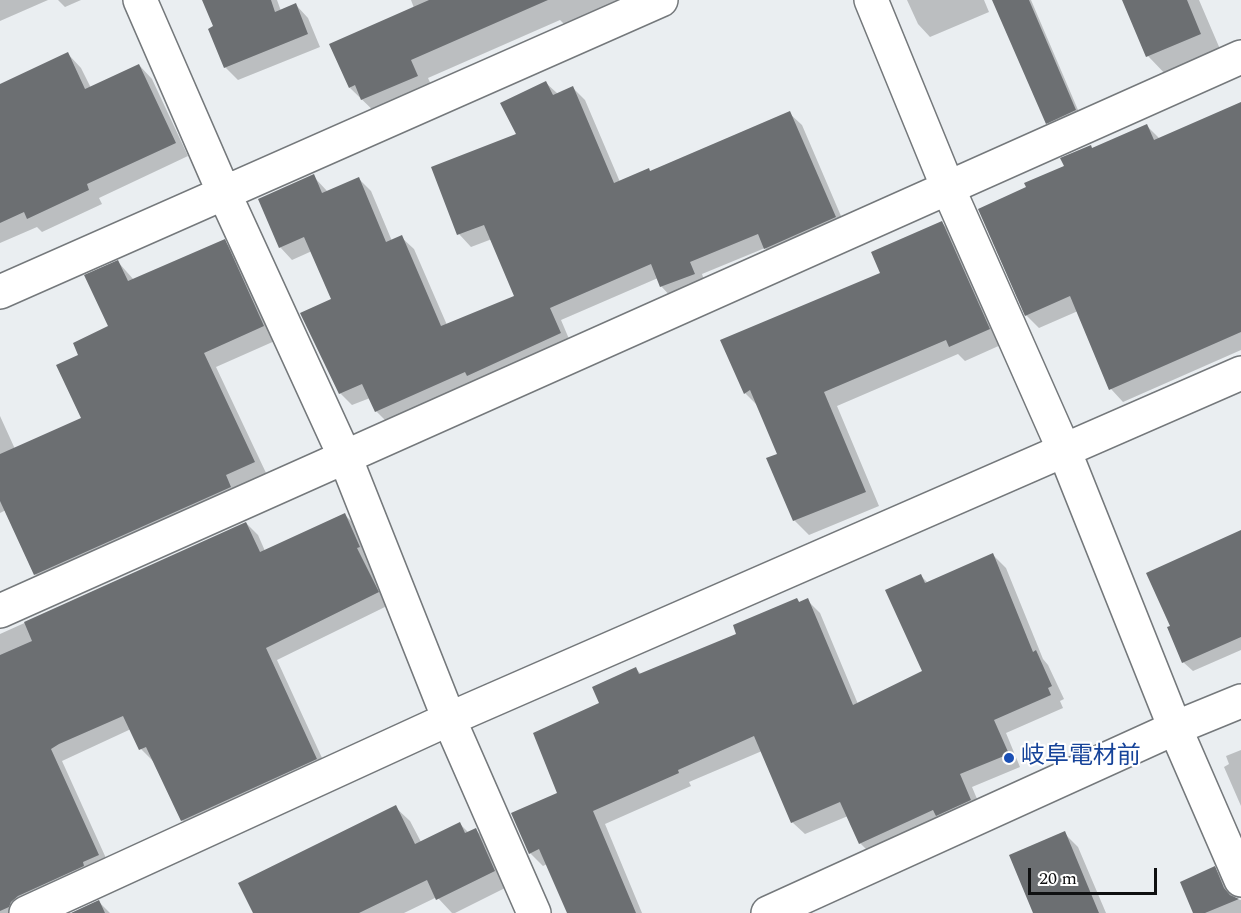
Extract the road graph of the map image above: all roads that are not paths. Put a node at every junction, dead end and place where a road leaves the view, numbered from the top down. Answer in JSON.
{"nodes":[{"id":1,"x":140,"y":0,"type":"edge"},
{"id":2,"x":661,"y":0,"type":"edge"},
{"id":3,"x":871,"y":0,"type":"edge"},
{"id":4,"x":1241,"y":57,"type":"edge"},
{"id":5,"x":948,"y":188,"type":"junction"},
{"id":6,"x":224,"y":193,"type":"junction"},
{"id":7,"x":0,"y":292,"type":"edge"},
{"id":8,"x":1241,"y":373,"type":"edge"},
{"id":9,"x":1064,"y":450,"type":"junction"},
{"id":10,"x":345,"y":457,"type":"junction"},
{"id":11,"x":0,"y":611,"type":"edge"},
{"id":12,"x":1241,"y":701,"type":"edge"},
{"id":13,"x":449,"y":719,"type":"junction"},
{"id":14,"x":1175,"y":728,"type":"junction"},
{"id":15,"x":1241,"y":880,"type":"edge"},
{"id":16,"x":26,"y":913,"type":"edge"},
{"id":17,"x":534,"y":913,"type":"edge"},
{"id":18,"x":768,"y":913,"type":"edge"}],
"edges":[{"from":1,"to":6,"type":"street"},
{"from":2,"to":6,"type":"street"},
{"from":3,"to":5,"type":"street"},
{"from":4,"to":5,"type":"street"},
{"from":5,"to":9,"type":"street"},
{"from":5,"to":10,"type":"street"},
{"from":6,"to":7,"type":"street"},
{"from":6,"to":10,"type":"street"},
{"from":8,"to":9,"type":"street"},
{"from":9,"to":13,"type":"street"},
{"from":9,"to":14,"type":"street"},
{"from":10,"to":11,"type":"street"},
{"from":10,"to":13,"type":"street"},
{"from":12,"to":14,"type":"street"},
{"from":13,"to":16,"type":"street"},
{"from":13,"to":17,"type":"street"},
{"from":14,"to":15,"type":"street"},
{"from":14,"to":18,"type":"street"}]}
